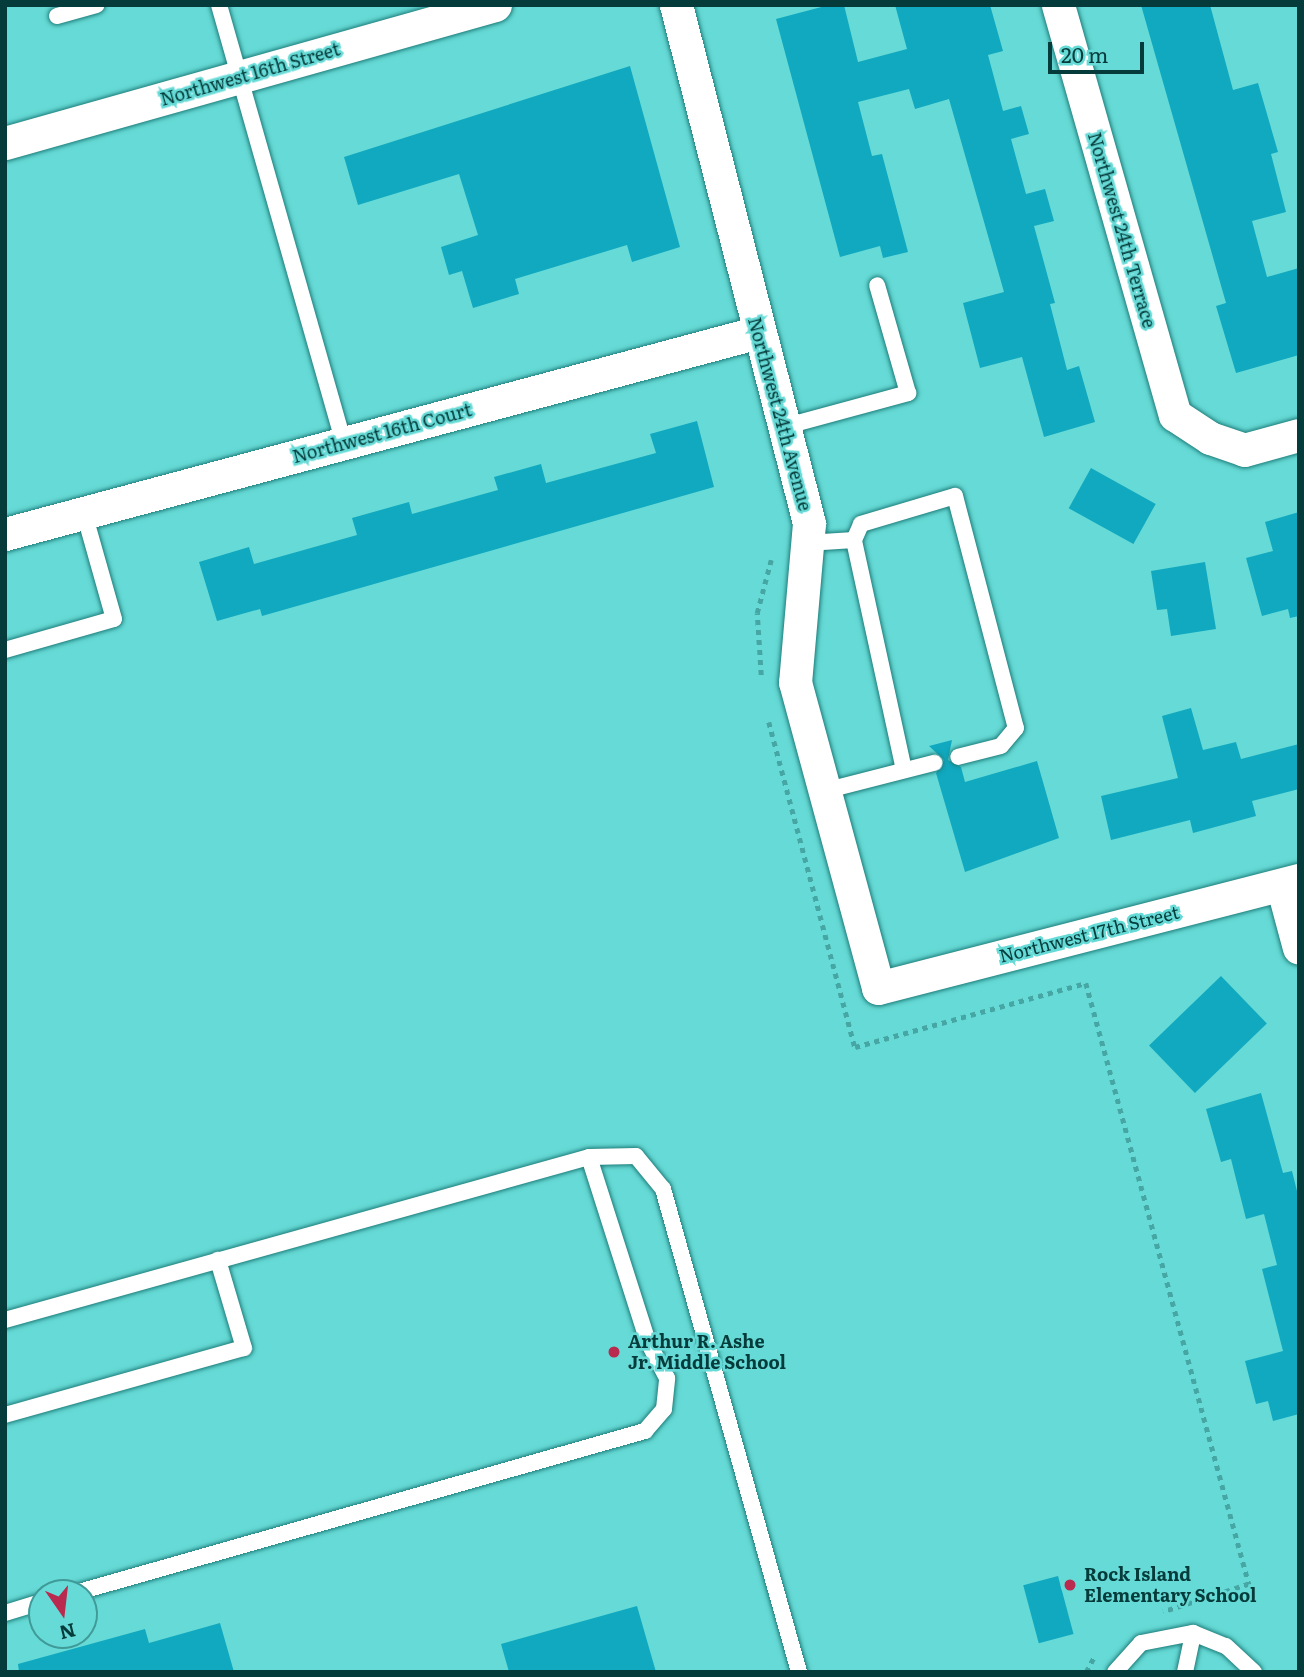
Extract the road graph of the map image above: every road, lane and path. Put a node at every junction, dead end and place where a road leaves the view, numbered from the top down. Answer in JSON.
{"nodes":[{"id":1,"x":97,"y":5,"type":"edge"},
{"id":2,"x":219,"y":5,"type":"edge"},
{"id":3,"x":495,"y":5,"type":"edge"},
{"id":4,"x":676,"y":5,"type":"edge"},
{"id":5,"x":1058,"y":5,"type":"edge"},
{"id":6,"x":57,"y":16,"type":"dead end"},
{"id":7,"x":240,"y":76,"type":"junction"},
{"id":8,"x":5,"y":143,"type":"edge"},
{"id":9,"x":877,"y":285,"type":"dead end"},
{"id":10,"x":758,"y":332,"type":"junction"},
{"id":11,"x":783,"y":427,"type":"junction"},
{"id":12,"x":1299,"y":435,"type":"edge"},
{"id":13,"x":344,"y":443,"type":"junction"},
{"id":14,"x":84,"y":513,"type":"junction"},
{"id":15,"x":5,"y":534,"type":"edge"},
{"id":16,"x":855,"y":540,"type":"junction"},
{"id":17,"x":807,"y":543,"type":"junction"},
{"id":18,"x":774,"y":547,"type":"dead end"},
{"id":19,"x":5,"y":650,"type":"edge"},
{"id":20,"x":762,"y":681,"type":"dead end"},
{"id":21,"x":766,"y":707,"type":"dead end"},
{"id":22,"x":958,"y":757,"type":"dead end"},
{"id":23,"x":933,"y":763,"type":"dead end"},
{"id":24,"x":905,"y":770,"type":"junction"},
{"id":25,"x":824,"y":791,"type":"junction"},
{"id":26,"x":1290,"y":882,"type":"edge"},
{"id":27,"x":1299,"y":948,"type":"edge"},
{"id":28,"x":878,"y":988,"type":"joint"},
{"id":29,"x":589,"y":1157,"type":"junction"},
{"id":30,"x":218,"y":1260,"type":"junction"},
{"id":31,"x":5,"y":1320,"type":"edge"},
{"id":32,"x":5,"y":1415,"type":"edge"},
{"id":33,"x":98,"y":1587,"type":"edge"},
{"id":34,"x":28,"y":1606,"type":"edge"},
{"id":35,"x":5,"y":1613,"type":"edge"},
{"id":36,"x":1159,"y":1613,"type":"dead end"},
{"id":37,"x":1193,"y":1633,"type":"junction"},
{"id":38,"x":1099,"y":1651,"type":"dead end"},
{"id":39,"x":799,"y":1672,"type":"edge"},
{"id":40,"x":1086,"y":1672,"type":"edge"},
{"id":41,"x":1115,"y":1672,"type":"edge"},
{"id":42,"x":1185,"y":1672,"type":"edge"},
{"id":43,"x":1254,"y":1672,"type":"edge"}],
"edges":[{"from":1,"to":6,"type":"lane"},
{"from":2,"to":7,"type":"lane"},
{"from":3,"to":7,"type":"street","name":"Northwest 16th Street"},
{"from":4,"to":10,"type":"street","name":"Northwest 24th Avenue"},
{"from":5,"to":12,"type":"street","name":"Northwest 24th Terrace"},
{"from":7,"to":8,"type":"street","name":"Northwest 16th Street"},
{"from":7,"to":13,"type":"lane"},
{"from":9,"to":11,"type":"lane"},
{"from":10,"to":11,"type":"street","name":"Northwest 24th Avenue"},
{"from":10,"to":13,"type":"street","name":"Northwest 16th Court"},
{"from":11,"to":17,"type":"street","name":"Northwest 24th Avenue"},
{"from":13,"to":14,"type":"street","name":"Northwest 16th Court"},
{"from":14,"to":15,"type":"street","name":"Northwest 16th Court"},
{"from":14,"to":19,"type":"lane"},
{"from":16,"to":17,"type":"lane"},
{"from":16,"to":22,"type":"lane"},
{"from":16,"to":24,"type":"lane"},
{"from":17,"to":25,"type":"street","name":"Northwest 24th Avenue"},
{"from":18,"to":20,"type":"path"},
{"from":21,"to":36,"type":"path"},
{"from":23,"to":24,"type":"lane"},
{"from":24,"to":25,"type":"lane"},
{"from":25,"to":28,"type":"street","name":"Northwest 24th Avenue"},
{"from":26,"to":27,"type":"street"},
{"from":26,"to":28,"type":"street","name":"Northwest 17th Street"},
{"from":29,"to":30,"type":"lane"},
{"from":29,"to":33,"type":"lane"},
{"from":29,"to":39,"type":"lane"},
{"from":30,"to":31,"type":"lane"},
{"from":30,"to":32,"type":"lane"},
{"from":34,"to":35,"type":"lane"},
{"from":37,"to":41,"type":"lane"},
{"from":37,"to":42,"type":"lane"},
{"from":37,"to":43,"type":"lane"},
{"from":38,"to":40,"type":"path"}]}
